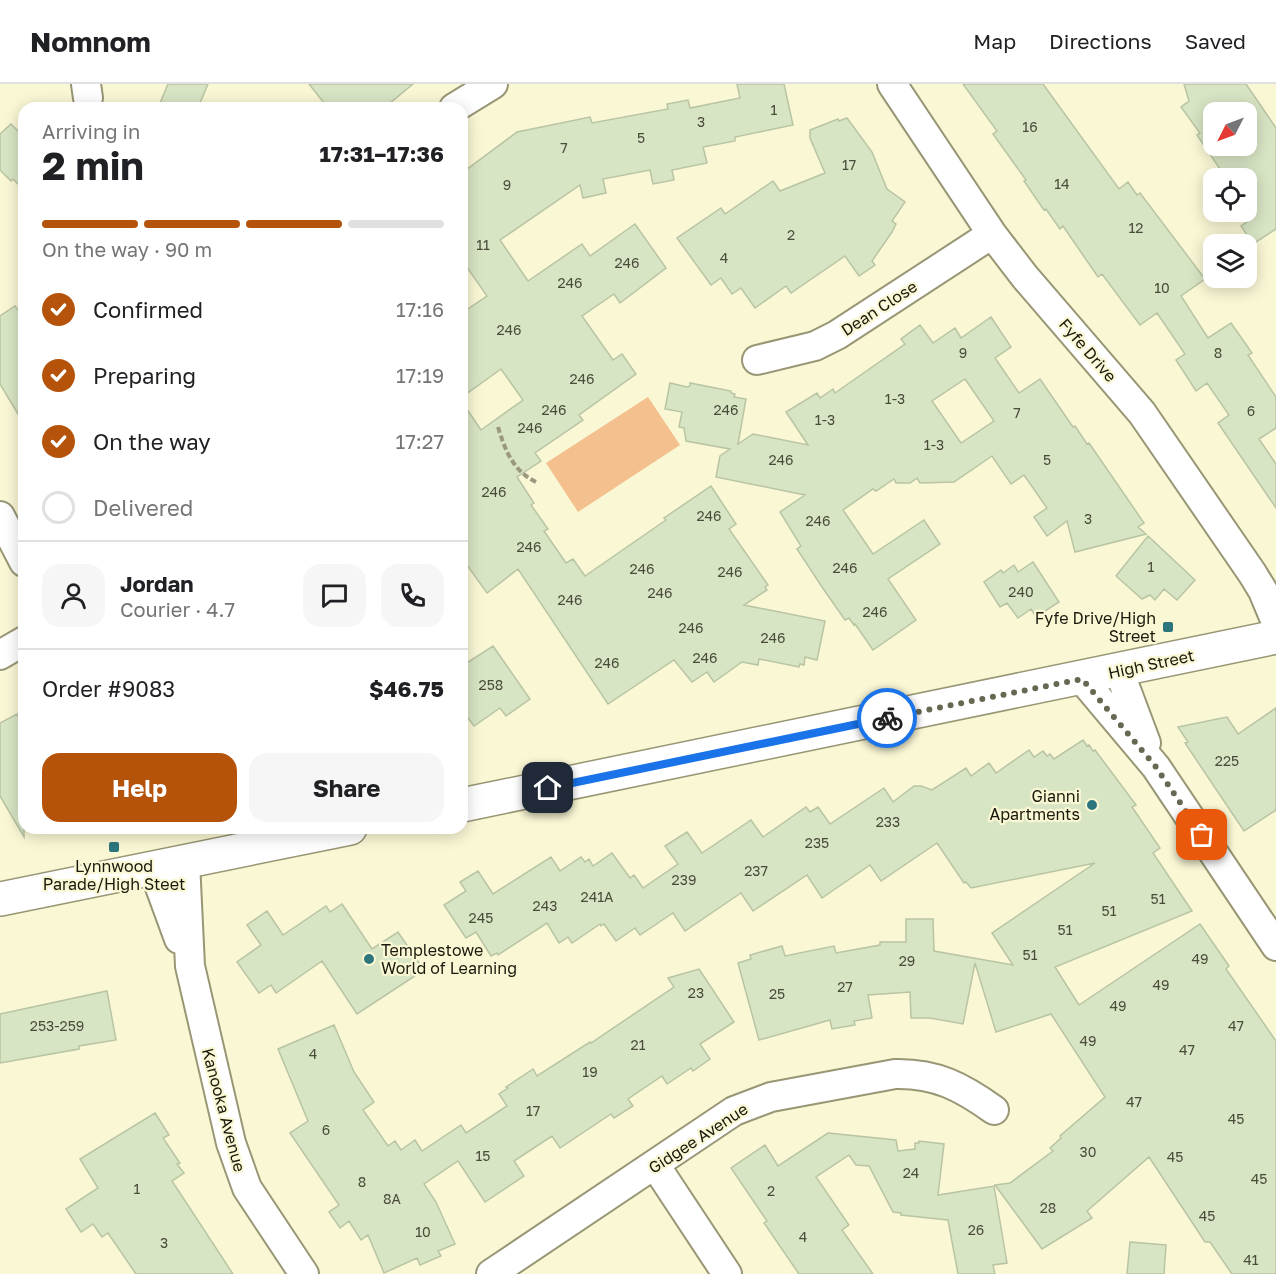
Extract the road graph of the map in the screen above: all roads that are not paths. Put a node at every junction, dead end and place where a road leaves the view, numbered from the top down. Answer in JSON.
{"nodes":[{"id":1,"x":892,"y":84,"type":"edge"},
{"id":2,"x":992,"y":234,"type":"junction"},
{"id":3,"x":757,"y":360,"type":"dead end"},
{"id":4,"x":0,"y":516,"type":"edge"},
{"id":5,"x":18,"y":550,"type":"edge"},
{"id":6,"x":1276,"y":621,"type":"edge"},
{"id":7,"x":1276,"y":638,"type":"edge"},
{"id":8,"x":18,"y":645,"type":"edge"},
{"id":9,"x":0,"y":656,"type":"edge"},
{"id":10,"x":1119,"y":671,"type":"junction"},
{"id":11,"x":1082,"y":679,"type":"junction"},
{"id":12,"x":1156,"y":767,"type":"junction"},
{"id":13,"x":468,"y":804,"type":"edge"},
{"id":14,"x":321,"y":834,"type":"edge"},
{"id":15,"x":185,"y":862,"type":"junction"},
{"id":16,"x":153,"y":868,"type":"junction"},
{"id":17,"x":0,"y":899,"type":"edge"},
{"id":18,"x":1276,"y":946,"type":"edge"},
{"id":19,"x":190,"y":966,"type":"junction"},
{"id":20,"x":994,"y":1110,"type":"dead end"},
{"id":21,"x":655,"y":1166,"type":"junction"},
{"id":22,"x":304,"y":1274,"type":"edge"},
{"id":23,"x":491,"y":1274,"type":"edge"},
{"id":24,"x":727,"y":1274,"type":"edge"}],
"edges":[{"from":1,"to":2,"type":"street","name":"Fyfe Drive"},
{"from":2,"to":3,"type":"street","name":"Dean Close"},
{"from":2,"to":6,"type":"street","name":"Fyfe Drive"},
{"from":4,"to":5,"type":"street"},
{"from":7,"to":10,"type":"main road","name":"High Street"},
{"from":8,"to":9,"type":"street"},
{"from":10,"to":11,"type":"main road","name":"High Street"},
{"from":10,"to":12,"type":"street"},
{"from":11,"to":12,"type":"street"},
{"from":11,"to":13,"type":"main road","name":"High Street"},
{"from":12,"to":18,"type":"street"},
{"from":14,"to":15,"type":"main road"},
{"from":15,"to":16,"type":"main road"},
{"from":15,"to":19,"type":"street","name":"Kanooka Avenue"},
{"from":16,"to":17,"type":"main road"},
{"from":16,"to":19,"type":"street","name":"Kanooka Avenue"},
{"from":19,"to":22,"type":"street","name":"Kanooka Avenue"},
{"from":20,"to":21,"type":"street","name":"Gidgee Avenue"},
{"from":21,"to":23,"type":"street","name":"Gidgee Avenue"},
{"from":21,"to":24,"type":"street"}]}
